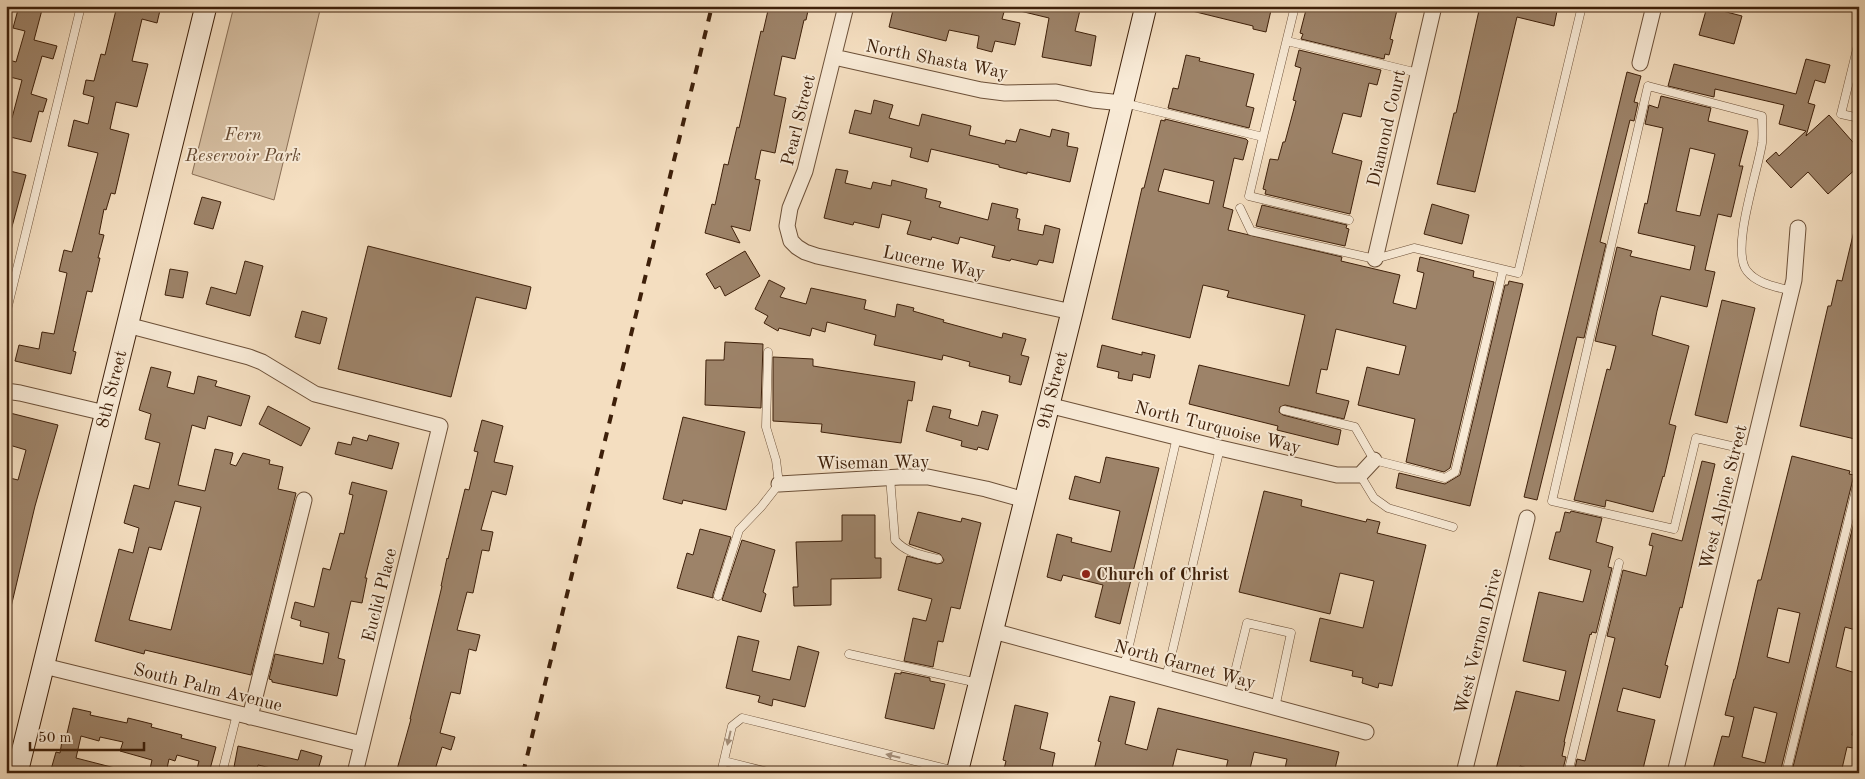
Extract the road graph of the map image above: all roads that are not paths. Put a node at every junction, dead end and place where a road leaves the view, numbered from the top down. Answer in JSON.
{"nodes":[{"id":1,"x":82,"y":6,"type":"edge"},
{"id":2,"x":206,"y":6,"type":"edge"},
{"id":3,"x":846,"y":6,"type":"edge"},
{"id":4,"x":1146,"y":6,"type":"edge"},
{"id":5,"x":1295,"y":6,"type":"edge"},
{"id":6,"x":1434,"y":6,"type":"edge"},
{"id":7,"x":1582,"y":6,"type":"edge"},
{"id":8,"x":1654,"y":6,"type":"edge"},
{"id":9,"x":1287,"y":41,"type":"junction"},
{"id":10,"x":1859,"y":41,"type":"edge"},
{"id":11,"x":834,"y":57,"type":"junction"},
{"id":12,"x":1857,"y":59,"type":"edge"},
{"id":13,"x":1640,"y":63,"type":"dead end"},
{"id":14,"x":1418,"y":73,"type":"junction"},
{"id":15,"x":1122,"y":102,"type":"junction"},
{"id":16,"x":1859,"y":118,"type":"edge"},
{"id":17,"x":1262,"y":137,"type":"junction"},
{"id":18,"x":1240,"y":208,"type":"dead end"},
{"id":19,"x":1349,"y":220,"type":"dead end"},
{"id":20,"x":1798,"y":228,"type":"dead end"},
{"id":21,"x":791,"y":241,"type":"joint"},
{"id":22,"x":1375,"y":259,"type":"junction"},
{"id":23,"x":1504,"y":270,"type":"junction"},
{"id":24,"x":1792,"y":291,"type":"junction"},
{"id":25,"x":1072,"y":312,"type":"junction"},
{"id":26,"x":6,"y":314,"type":"edge"},
{"id":27,"x":127,"y":325,"type":"junction"},
{"id":28,"x":768,"y":352,"type":"dead end"},
{"id":29,"x":6,"y":392,"type":"edge"},
{"id":30,"x":1048,"y":405,"type":"junction"},
{"id":31,"x":1284,"y":410,"type":"dead end"},
{"id":32,"x":105,"y":413,"type":"junction"},
{"id":33,"x":1177,"y":437,"type":"junction"},
{"id":34,"x":1220,"y":448,"type":"junction"},
{"id":35,"x":1753,"y":451,"type":"junction"},
{"id":36,"x":1374,"y":460,"type":"junction"},
{"id":37,"x":1360,"y":475,"type":"junction"},
{"id":38,"x":890,"y":478,"type":"junction"},
{"id":39,"x":1859,"y":478,"type":"edge"},
{"id":40,"x":779,"y":484,"type":"junction"},
{"id":41,"x":304,"y":500,"type":"dead end"},
{"id":42,"x":1025,"y":500,"type":"junction"},
{"id":43,"x":1527,"y":518,"type":"dead end"},
{"id":44,"x":1453,"y":526,"type":"dead end"},
{"id":45,"x":938,"y":559,"type":"dead end"},
{"id":46,"x":1619,"y":564,"type":"dead end"},
{"id":47,"x":718,"y":596,"type":"dead end"},
{"id":48,"x":993,"y":631,"type":"junction"},
{"id":49,"x":849,"y":654,"type":"dead end"},
{"id":50,"x":44,"y":666,"type":"junction"},
{"id":51,"x":1124,"y":667,"type":"junction"},
{"id":52,"x":1166,"y":678,"type":"junction"},
{"id":53,"x":980,"y":684,"type":"junction"},
{"id":54,"x":1229,"y":696,"type":"junction"},
{"id":55,"x":1275,"y":708,"type":"junction"},
{"id":56,"x":244,"y":715,"type":"junction"},
{"id":57,"x":1366,"y":732,"type":"dead end"},
{"id":58,"x":362,"y":744,"type":"junction"},
{"id":59,"x":724,"y":761,"type":"junction"},
{"id":60,"x":957,"y":772,"type":"edge"},
{"id":61,"x":18,"y":773,"type":"edge"},
{"id":62,"x":222,"y":773,"type":"edge"},
{"id":63,"x":355,"y":773,"type":"edge"},
{"id":64,"x":721,"y":773,"type":"edge"},
{"id":65,"x":772,"y":773,"type":"edge"},
{"id":66,"x":1464,"y":773,"type":"edge"},
{"id":67,"x":1568,"y":773,"type":"edge"},
{"id":68,"x":1676,"y":773,"type":"edge"},
{"id":69,"x":1786,"y":773,"type":"edge"}],
"edges":[{"from":1,"to":26,"type":"lane"},
{"from":2,"to":27,"type":"street","name":"8th Street"},
{"from":3,"to":11,"type":"street","name":"Pearl Street"},
{"from":4,"to":15,"type":"street","name":"9th Street"},
{"from":5,"to":9,"type":"lane"},
{"from":6,"to":14,"type":"street","name":"Diamond Court"},
{"from":7,"to":23,"type":"lane"},
{"from":8,"to":13,"type":"street"},
{"from":9,"to":14,"type":"lane"},
{"from":9,"to":17,"type":"lane"},
{"from":10,"to":12,"type":"lane"},
{"from":11,"to":15,"type":"street","name":"North Shasta Way"},
{"from":11,"to":21,"type":"street","name":"Pearl Street"},
{"from":12,"to":16,"type":"lane"},
{"from":14,"to":22,"type":"street","name":"Diamond Court"},
{"from":15,"to":17,"type":"lane"},
{"from":15,"to":25,"type":"street","name":"9th Street"},
{"from":17,"to":19,"type":"lane"},
{"from":18,"to":22,"type":"lane"},
{"from":20,"to":24,"type":"street","name":"West Alpine Street"},
{"from":21,"to":25,"type":"street","name":"Lucerne Way"},
{"from":22,"to":23,"type":"lane"},
{"from":23,"to":36,"type":"lane"},
{"from":24,"to":35,"type":"street","name":"West Alpine Street"},
{"from":24,"to":35,"type":"lane"},
{"from":25,"to":30,"type":"street","name":"9th Street"},
{"from":27,"to":32,"type":"street","name":"8th Street"},
{"from":27,"to":58,"type":"street","name":"Euclid Place"},
{"from":28,"to":40,"type":"lane"},
{"from":29,"to":32,"type":"street"},
{"from":30,"to":33,"type":"street","name":"North Turquoise Way"},
{"from":30,"to":42,"type":"street","name":"9th Street"},
{"from":31,"to":36,"type":"lane"},
{"from":32,"to":50,"type":"street","name":"8th Street"},
{"from":33,"to":34,"type":"street","name":"North Turquoise Way"},
{"from":33,"to":51,"type":"lane"},
{"from":34,"to":37,"type":"street","name":"North Turquoise Way"},
{"from":34,"to":52,"type":"lane"},
{"from":35,"to":68,"type":"street","name":"West Alpine Street"},
{"from":36,"to":37,"type":"street"},
{"from":37,"to":44,"type":"lane"},
{"from":38,"to":40,"type":"street","name":"Wiseman Way"},
{"from":38,"to":42,"type":"street","name":"Wiseman Way"},
{"from":38,"to":45,"type":"lane"},
{"from":39,"to":69,"type":"lane"},
{"from":40,"to":47,"type":"lane"},
{"from":41,"to":56,"type":"street"},
{"from":42,"to":48,"type":"street","name":"9th Street"},
{"from":43,"to":66,"type":"street","name":"West Vernon Drive"},
{"from":46,"to":67,"type":"lane"},
{"from":48,"to":51,"type":"street","name":"North Garnet Way"},
{"from":48,"to":53,"type":"street","name":"9th Street"},
{"from":49,"to":53,"type":"lane"},
{"from":50,"to":56,"type":"street","name":"South Palm Avenue"},
{"from":50,"to":61,"type":"street","name":"8th Street"},
{"from":51,"to":52,"type":"street","name":"North Garnet Way"},
{"from":52,"to":54,"type":"street","name":"North Garnet Way"},
{"from":53,"to":60,"type":"street","name":"9th Street"},
{"from":54,"to":55,"type":"street","name":"North Garnet Way"},
{"from":54,"to":55,"type":"lane"},
{"from":55,"to":57,"type":"street","name":"North Garnet Way"},
{"from":56,"to":58,"type":"street","name":"South Palm Avenue"},
{"from":56,"to":62,"type":"lane"},
{"from":58,"to":63,"type":"street","name":"Euclid Place"},
{"from":60,"to":59,"type":"lane","one_way":true},
{"from":59,"to":64,"type":"lane"},
{"from":59,"to":65,"type":"lane"}]}
